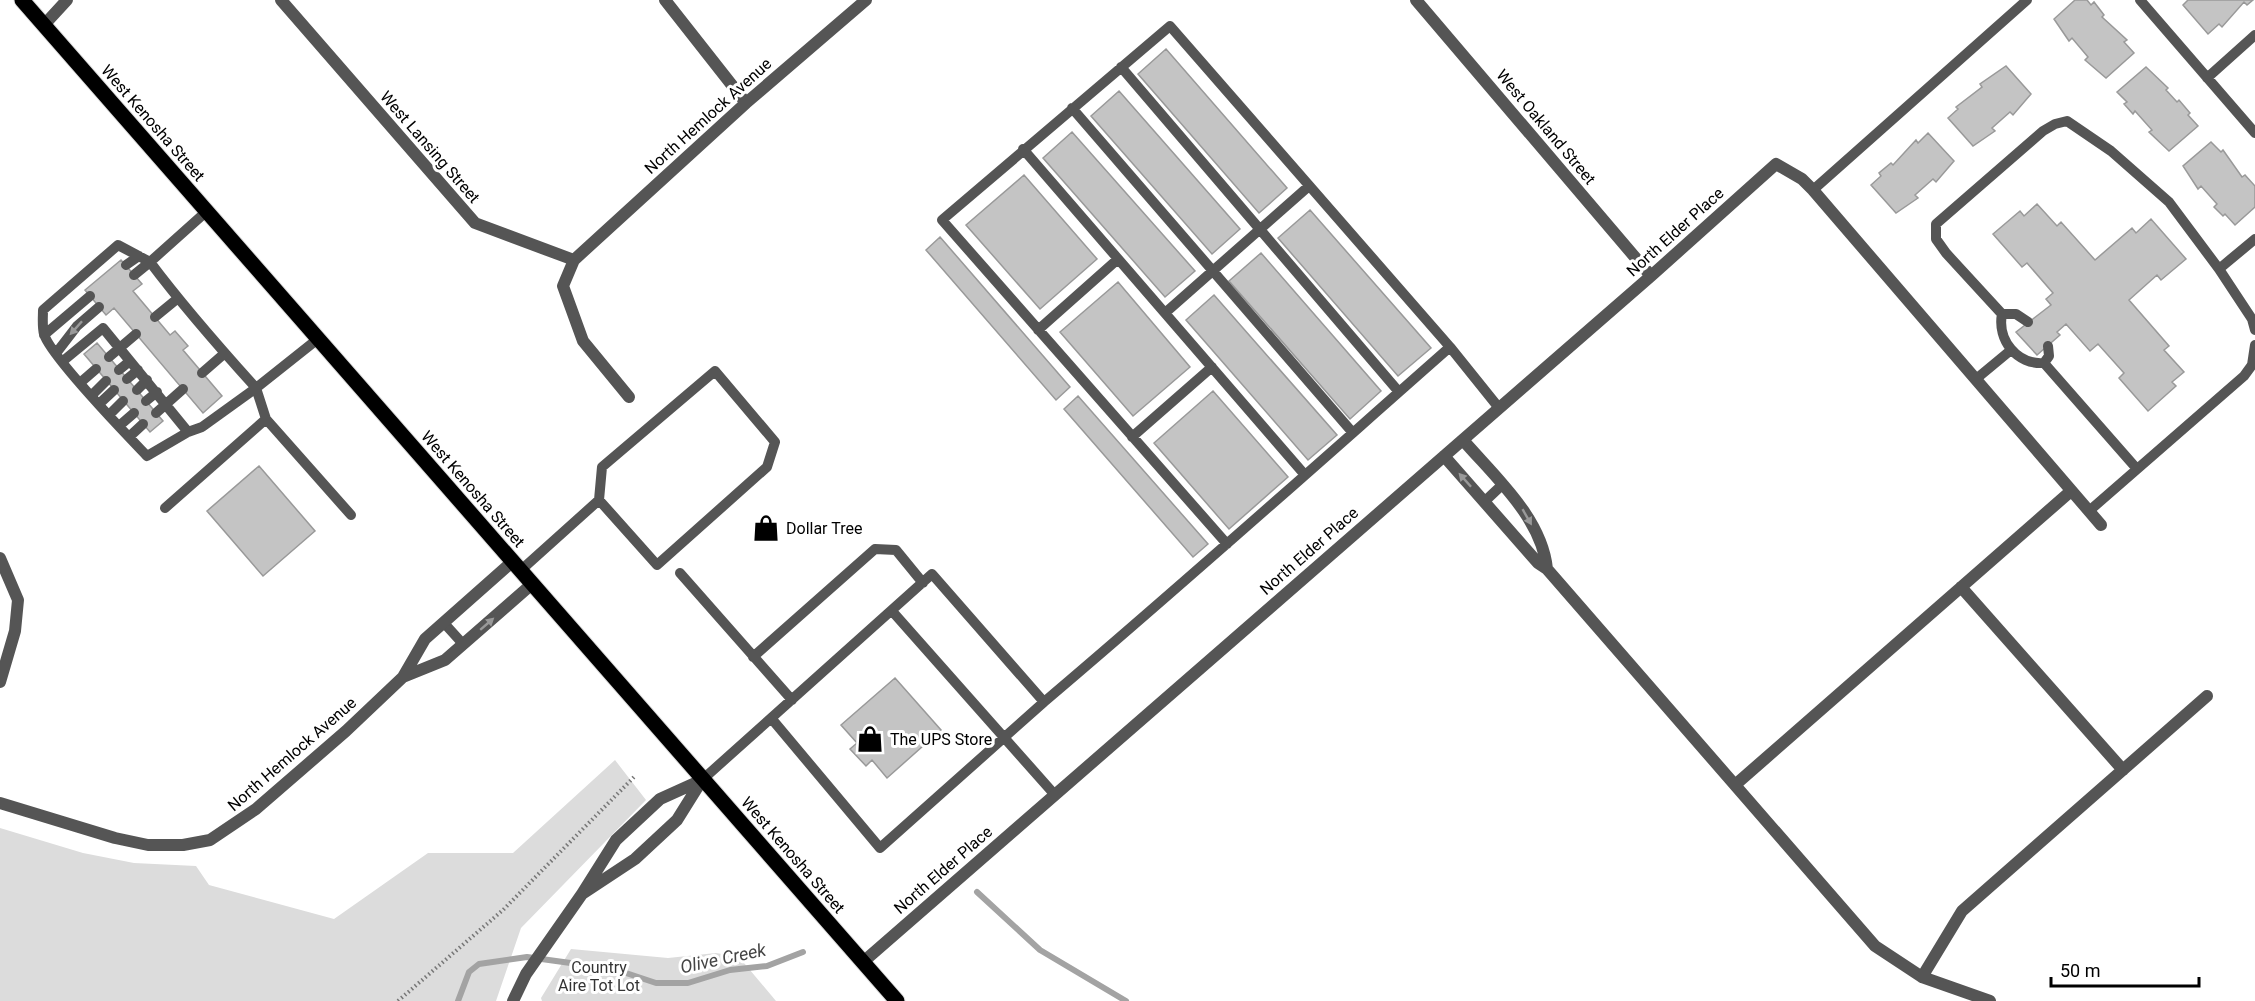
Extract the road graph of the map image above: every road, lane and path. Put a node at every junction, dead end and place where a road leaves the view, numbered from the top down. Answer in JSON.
{"nodes":[{"id":1,"x":22,"y":0,"type":"edge"},
{"id":2,"x":67,"y":0,"type":"edge"},
{"id":3,"x":281,"y":0,"type":"edge"},
{"id":4,"x":665,"y":0,"type":"edge"},
{"id":5,"x":866,"y":0,"type":"edge"},
{"id":6,"x":1416,"y":0,"type":"edge"},
{"id":7,"x":2027,"y":0,"type":"edge"},
{"id":8,"x":2140,"y":0,"type":"edge"},
{"id":9,"x":44,"y":25,"type":"junction"},
{"id":10,"x":2255,"y":35,"type":"edge"},
{"id":11,"x":1121,"y":67,"type":"junction"},
{"id":12,"x":2207,"y":78,"type":"junction"},
{"id":13,"x":746,"y":102,"type":"junction"},
{"id":14,"x":1072,"y":108,"type":"junction"},
{"id":15,"x":2255,"y":132,"type":"edge"},
{"id":16,"x":1023,"y":149,"type":"junction"},
{"id":17,"x":1309,"y":186,"type":"junction"},
{"id":18,"x":1813,"y":190,"type":"junction"},
{"id":19,"x":207,"y":212,"type":"junction"},
{"id":20,"x":1260,"y":229,"type":"junction"},
{"id":21,"x":2255,"y":239,"type":"edge"},
{"id":22,"x":138,"y":256,"type":"junction"},
{"id":23,"x":1118,"y":259,"type":"junction"},
{"id":24,"x":574,"y":260,"type":"junction"},
{"id":25,"x":150,"y":262,"type":"junction"},
{"id":26,"x":126,"y":265,"type":"dead end"},
{"id":27,"x":2220,"y":269,"type":"junction"},
{"id":28,"x":1214,"y":271,"type":"junction"},
{"id":29,"x":135,"y":275,"type":"dead end"},
{"id":30,"x":1651,"y":276,"type":"junction"},
{"id":31,"x":90,"y":296,"type":"dead end"},
{"id":32,"x":177,"y":299,"type":"junction"},
{"id":33,"x":99,"y":307,"type":"dead end"},
{"id":34,"x":1165,"y":313,"type":"junction"},
{"id":35,"x":2002,"y":314,"type":"junction"},
{"id":36,"x":155,"y":318,"type":"dead end"},
{"id":37,"x":2028,"y":322,"type":"dead end"},
{"id":38,"x":1038,"y":330,"type":"junction"},
{"id":39,"x":2255,"y":330,"type":"edge"},
{"id":40,"x":136,"y":334,"type":"dead end"},
{"id":41,"x":44,"y":335,"type":"junction"},
{"id":42,"x":319,"y":338,"type":"junction"},
{"id":43,"x":2255,"y":345,"type":"edge"},
{"id":44,"x":2048,"y":346,"type":"dead end"},
{"id":45,"x":1450,"y":347,"type":"junction"},
{"id":46,"x":119,"y":348,"type":"junction"},
{"id":47,"x":2011,"y":350,"type":"junction"},
{"id":48,"x":225,"y":353,"type":"junction"},
{"id":49,"x":60,"y":357,"type":"junction"},
{"id":50,"x":109,"y":357,"type":"dead end"},
{"id":51,"x":2044,"y":363,"type":"junction"},
{"id":52,"x":134,"y":365,"type":"junction"},
{"id":53,"x":1212,"y":367,"type":"junction"},
{"id":54,"x":96,"y":369,"type":"dead end"},
{"id":55,"x":119,"y":370,"type":"dead end"},
{"id":56,"x":202,"y":373,"type":"dead end"},
{"id":57,"x":127,"y":379,"type":"dead end"},
{"id":58,"x":1976,"y":379,"type":"junction"},
{"id":59,"x":147,"y":380,"type":"junction"},
{"id":60,"x":106,"y":381,"type":"dead end"},
{"id":61,"x":81,"y":382,"type":"junction"},
{"id":62,"x":256,"y":388,"type":"junction"},
{"id":63,"x":183,"y":389,"type":"dead end"},
{"id":64,"x":114,"y":390,"type":"dead end"},
{"id":65,"x":136,"y":390,"type":"dead end"},
{"id":66,"x":157,"y":392,"type":"junction"},
{"id":67,"x":1398,"y":392,"type":"junction"},
{"id":68,"x":92,"y":395,"type":"junction"},
{"id":69,"x":629,"y":397,"type":"dead end"},
{"id":70,"x":123,"y":401,"type":"dead end"},
{"id":71,"x":146,"y":401,"type":"dead end"},
{"id":72,"x":99,"y":404,"type":"junction"},
{"id":73,"x":167,"y":404,"type":"junction"},
{"id":74,"x":1499,"y":408,"type":"junction"},
{"id":75,"x":134,"y":412,"type":"dead end"},
{"id":76,"x":156,"y":413,"type":"dead end"},
{"id":77,"x":109,"y":415,"type":"junction"},
{"id":78,"x":266,"y":420,"type":"junction"},
{"id":79,"x":143,"y":424,"type":"dead end"},
{"id":80,"x":119,"y":426,"type":"junction"},
{"id":81,"x":188,"y":432,"type":"junction"},
{"id":82,"x":1353,"y":433,"type":"junction"},
{"id":83,"x":1132,"y":436,"type":"junction"},
{"id":84,"x":129,"y":437,"type":"junction"},
{"id":85,"x":1463,"y":440,"type":"junction"},
{"id":86,"x":1444,"y":456,"type":"junction"},
{"id":87,"x":2137,"y":469,"type":"junction"},
{"id":88,"x":1305,"y":475,"type":"junction"},
{"id":89,"x":1502,"y":485,"type":"junction"},
{"id":90,"x":2071,"y":491,"type":"junction"},
{"id":91,"x":598,"y":500,"type":"junction"},
{"id":92,"x":1484,"y":502,"type":"junction"},
{"id":93,"x":165,"y":508,"type":"dead end"},
{"id":94,"x":2089,"y":511,"type":"junction"},
{"id":95,"x":351,"y":515,"type":"dead end"},
{"id":96,"x":2101,"y":525,"type":"dead end"},
{"id":97,"x":1227,"y":544,"type":"junction"},
{"id":98,"x":0,"y":558,"type":"edge"},
{"id":99,"x":516,"y":566,"type":"junction"},
{"id":100,"x":1547,"y":570,"type":"junction"},
{"id":101,"x":680,"y":573,"type":"dead end"},
{"id":102,"x":923,"y":583,"type":"junction"},
{"id":103,"x":532,"y":584,"type":"junction"},
{"id":104,"x":1961,"y":587,"type":"junction"},
{"id":105,"x":892,"y":610,"type":"junction"},
{"id":106,"x":444,"y":622,"type":"junction"},
{"id":107,"x":463,"y":644,"type":"junction"},
{"id":108,"x":753,"y":657,"type":"junction"},
{"id":109,"x":403,"y":677,"type":"junction"},
{"id":110,"x":0,"y":682,"type":"edge"},
{"id":111,"x":2208,"y":696,"type":"dead end"},
{"id":112,"x":792,"y":700,"type":"junction"},
{"id":113,"x":1044,"y":702,"type":"junction"},
{"id":114,"x":771,"y":718,"type":"junction"},
{"id":115,"x":1005,"y":738,"type":"junction"},
{"id":116,"x":2123,"y":770,"type":"junction"},
{"id":117,"x":636,"y":775,"type":"dead end"},
{"id":118,"x":702,"y":780,"type":"junction"},
{"id":119,"x":1735,"y":785,"type":"junction"},
{"id":120,"x":1055,"y":795,"type":"junction"},
{"id":121,"x":0,"y":803,"type":"edge"},
{"id":122,"x":582,"y":894,"type":"junction"},
{"id":123,"x":863,"y":962,"type":"junction"},
{"id":124,"x":1922,"y":977,"type":"junction"},
{"id":125,"x":398,"y":1001,"type":"edge"},
{"id":126,"x":513,"y":1001,"type":"edge"},
{"id":127,"x":897,"y":1001,"type":"edge"},
{"id":128,"x":1990,"y":1001,"type":"edge"}],
"edges":[{"from":1,"to":9,"type":"main road","name":"West Kenosha Street"},
{"from":2,"to":9,"type":"street"},
{"from":3,"to":24,"type":"street","name":"West Lansing Street"},
{"from":4,"to":13,"type":"street"},
{"from":5,"to":13,"type":"street","name":"North Hemlock Avenue"},
{"from":6,"to":30,"type":"street","name":"West Oakland Street"},
{"from":7,"to":18,"type":"lane"},
{"from":8,"to":12,"type":"lane"},
{"from":9,"to":19,"type":"main road","name":"West Kenosha Street"},
{"from":10,"to":12,"type":"lane"},
{"from":11,"to":14,"type":"lane"},
{"from":11,"to":17,"type":"lane"},
{"from":11,"to":20,"type":"lane"},
{"from":12,"to":15,"type":"lane"},
{"from":13,"to":24,"type":"street","name":"North Hemlock Avenue"},
{"from":14,"to":16,"type":"lane"},
{"from":14,"to":28,"type":"lane"},
{"from":16,"to":23,"type":"lane"},
{"from":16,"to":38,"type":"lane"},
{"from":17,"to":20,"type":"lane"},
{"from":17,"to":45,"type":"lane"},
{"from":18,"to":30,"type":"street","name":"North Elder Place"},
{"from":18,"to":58,"type":"street"},
{"from":19,"to":25,"type":"lane"},
{"from":19,"to":42,"type":"main road","name":"West Kenosha Street"},
{"from":20,"to":28,"type":"lane"},
{"from":20,"to":67,"type":"lane"},
{"from":21,"to":27,"type":"lane"},
{"from":22,"to":25,"type":"lane"},
{"from":22,"to":26,"type":"lane"},
{"from":22,"to":41,"type":"lane"},
{"from":23,"to":34,"type":"lane"},
{"from":23,"to":38,"type":"lane"},
{"from":24,"to":69,"type":"street"},
{"from":25,"to":29,"type":"lane"},
{"from":25,"to":32,"type":"lane"},
{"from":27,"to":35,"type":"lane"},
{"from":27,"to":39,"type":"lane"},
{"from":28,"to":34,"type":"lane"},
{"from":28,"to":82,"type":"lane"},
{"from":30,"to":74,"type":"street","name":"North Elder Place"},
{"from":31,"to":41,"type":"lane"},
{"from":32,"to":36,"type":"lane"},
{"from":32,"to":48,"type":"lane"},
{"from":33,"to":49,"type":"lane","one_way":true},
{"from":34,"to":53,"type":"lane"},
{"from":35,"to":37,"type":"lane"},
{"from":35,"to":47,"type":"lane"},
{"from":38,"to":83,"type":"lane"},
{"from":40,"to":46,"type":"lane"},
{"from":41,"to":49,"type":"lane"},
{"from":42,"to":62,"type":"lane"},
{"from":42,"to":99,"type":"main road","name":"West Kenosha Street"},
{"from":43,"to":87,"type":"lane"},
{"from":44,"to":51,"type":"lane"},
{"from":45,"to":67,"type":"lane"},
{"from":45,"to":74,"type":"lane"},
{"from":46,"to":49,"type":"lane"},
{"from":46,"to":50,"type":"lane"},
{"from":46,"to":52,"type":"lane"},
{"from":47,"to":51,"type":"lane"},
{"from":47,"to":58,"type":"lane"},
{"from":48,"to":56,"type":"lane"},
{"from":48,"to":62,"type":"lane"},
{"from":49,"to":61,"type":"lane"},
{"from":51,"to":87,"type":"lane"},
{"from":52,"to":55,"type":"lane"},
{"from":52,"to":57,"type":"lane"},
{"from":52,"to":59,"type":"lane"},
{"from":53,"to":83,"type":"lane"},
{"from":53,"to":88,"type":"lane"},
{"from":54,"to":61,"type":"lane"},
{"from":58,"to":90,"type":"street"},
{"from":59,"to":65,"type":"lane"},
{"from":59,"to":66,"type":"lane"},
{"from":60,"to":68,"type":"lane"},
{"from":61,"to":68,"type":"lane"},
{"from":62,"to":78,"type":"lane"},
{"from":62,"to":81,"type":"lane"},
{"from":63,"to":73,"type":"lane"},
{"from":64,"to":72,"type":"lane"},
{"from":66,"to":71,"type":"lane"},
{"from":66,"to":73,"type":"lane"},
{"from":67,"to":82,"type":"lane"},
{"from":68,"to":72,"type":"lane"},
{"from":70,"to":77,"type":"lane"},
{"from":72,"to":77,"type":"lane"},
{"from":73,"to":76,"type":"lane"},
{"from":73,"to":81,"type":"lane"},
{"from":74,"to":85,"type":"street","name":"North Elder Place"},
{"from":75,"to":80,"type":"lane"},
{"from":77,"to":80,"type":"lane"},
{"from":78,"to":93,"type":"lane"},
{"from":78,"to":95,"type":"lane"},
{"from":79,"to":84,"type":"lane"},
{"from":80,"to":84,"type":"lane"},
{"from":81,"to":84,"type":"lane"},
{"from":82,"to":88,"type":"lane"},
{"from":83,"to":97,"type":"lane"},
{"from":85,"to":86,"type":"street","name":"North Elder Place"},
{"from":85,"to":89,"type":"street"},
{"from":92,"to":86,"type":"street","one_way":true},
{"from":86,"to":120,"type":"street","name":"North Elder Place"},
{"from":87,"to":94,"type":"lane"},
{"from":88,"to":97,"type":"lane"},
{"from":89,"to":92,"type":"lane"},
{"from":89,"to":100,"type":"street","one_way":true},
{"from":90,"to":94,"type":"street"},
{"from":90,"to":104,"type":"street"},
{"from":91,"to":91,"type":"lane"},
{"from":91,"to":99,"type":"lane"},
{"from":92,"to":100,"type":"street"},
{"from":94,"to":96,"type":"street"},
{"from":97,"to":113,"type":"lane"},
{"from":98,"to":110,"type":"street"},
{"from":99,"to":103,"type":"main road","name":"West Kenosha Street"},
{"from":99,"to":106,"type":"street","name":"North Hemlock Avenue"},
{"from":100,"to":119,"type":"street"},
{"from":101,"to":108,"type":"lane"},
{"from":102,"to":105,"type":"lane"},
{"from":102,"to":108,"type":"lane"},
{"from":102,"to":113,"type":"lane"},
{"from":107,"to":103,"type":"street","name":"North Hemlock Avenue","one_way":true},
{"from":103,"to":118,"type":"main road","name":"West Kenosha Street"},
{"from":104,"to":116,"type":"street"},
{"from":104,"to":119,"type":"street"},
{"from":105,"to":112,"type":"lane"},
{"from":105,"to":115,"type":"lane"},
{"from":106,"to":107,"type":"lane"},
{"from":106,"to":109,"type":"street","name":"North Hemlock Avenue"},
{"from":107,"to":109,"type":"street","name":"North Hemlock Avenue"},
{"from":108,"to":112,"type":"lane"},
{"from":109,"to":121,"type":"street","name":"North Hemlock Avenue"},
{"from":111,"to":116,"type":"street"},
{"from":112,"to":114,"type":"lane"},
{"from":113,"to":115,"type":"lane"},
{"from":114,"to":115,"type":"lane"},
{"from":114,"to":118,"type":"lane"},
{"from":115,"to":120,"type":"lane"},
{"from":116,"to":124,"type":"street"},
{"from":117,"to":125,"type":"path"},
{"from":118,"to":122,"type":"street"},
{"from":118,"to":122,"type":"street"},
{"from":118,"to":123,"type":"main road","name":"West Kenosha Street"},
{"from":119,"to":124,"type":"street"},
{"from":120,"to":123,"type":"street","name":"North Elder Place"},
{"from":122,"to":126,"type":"street"},
{"from":123,"to":127,"type":"main road","name":"West Kenosha Street"},
{"from":124,"to":128,"type":"street"}]}
